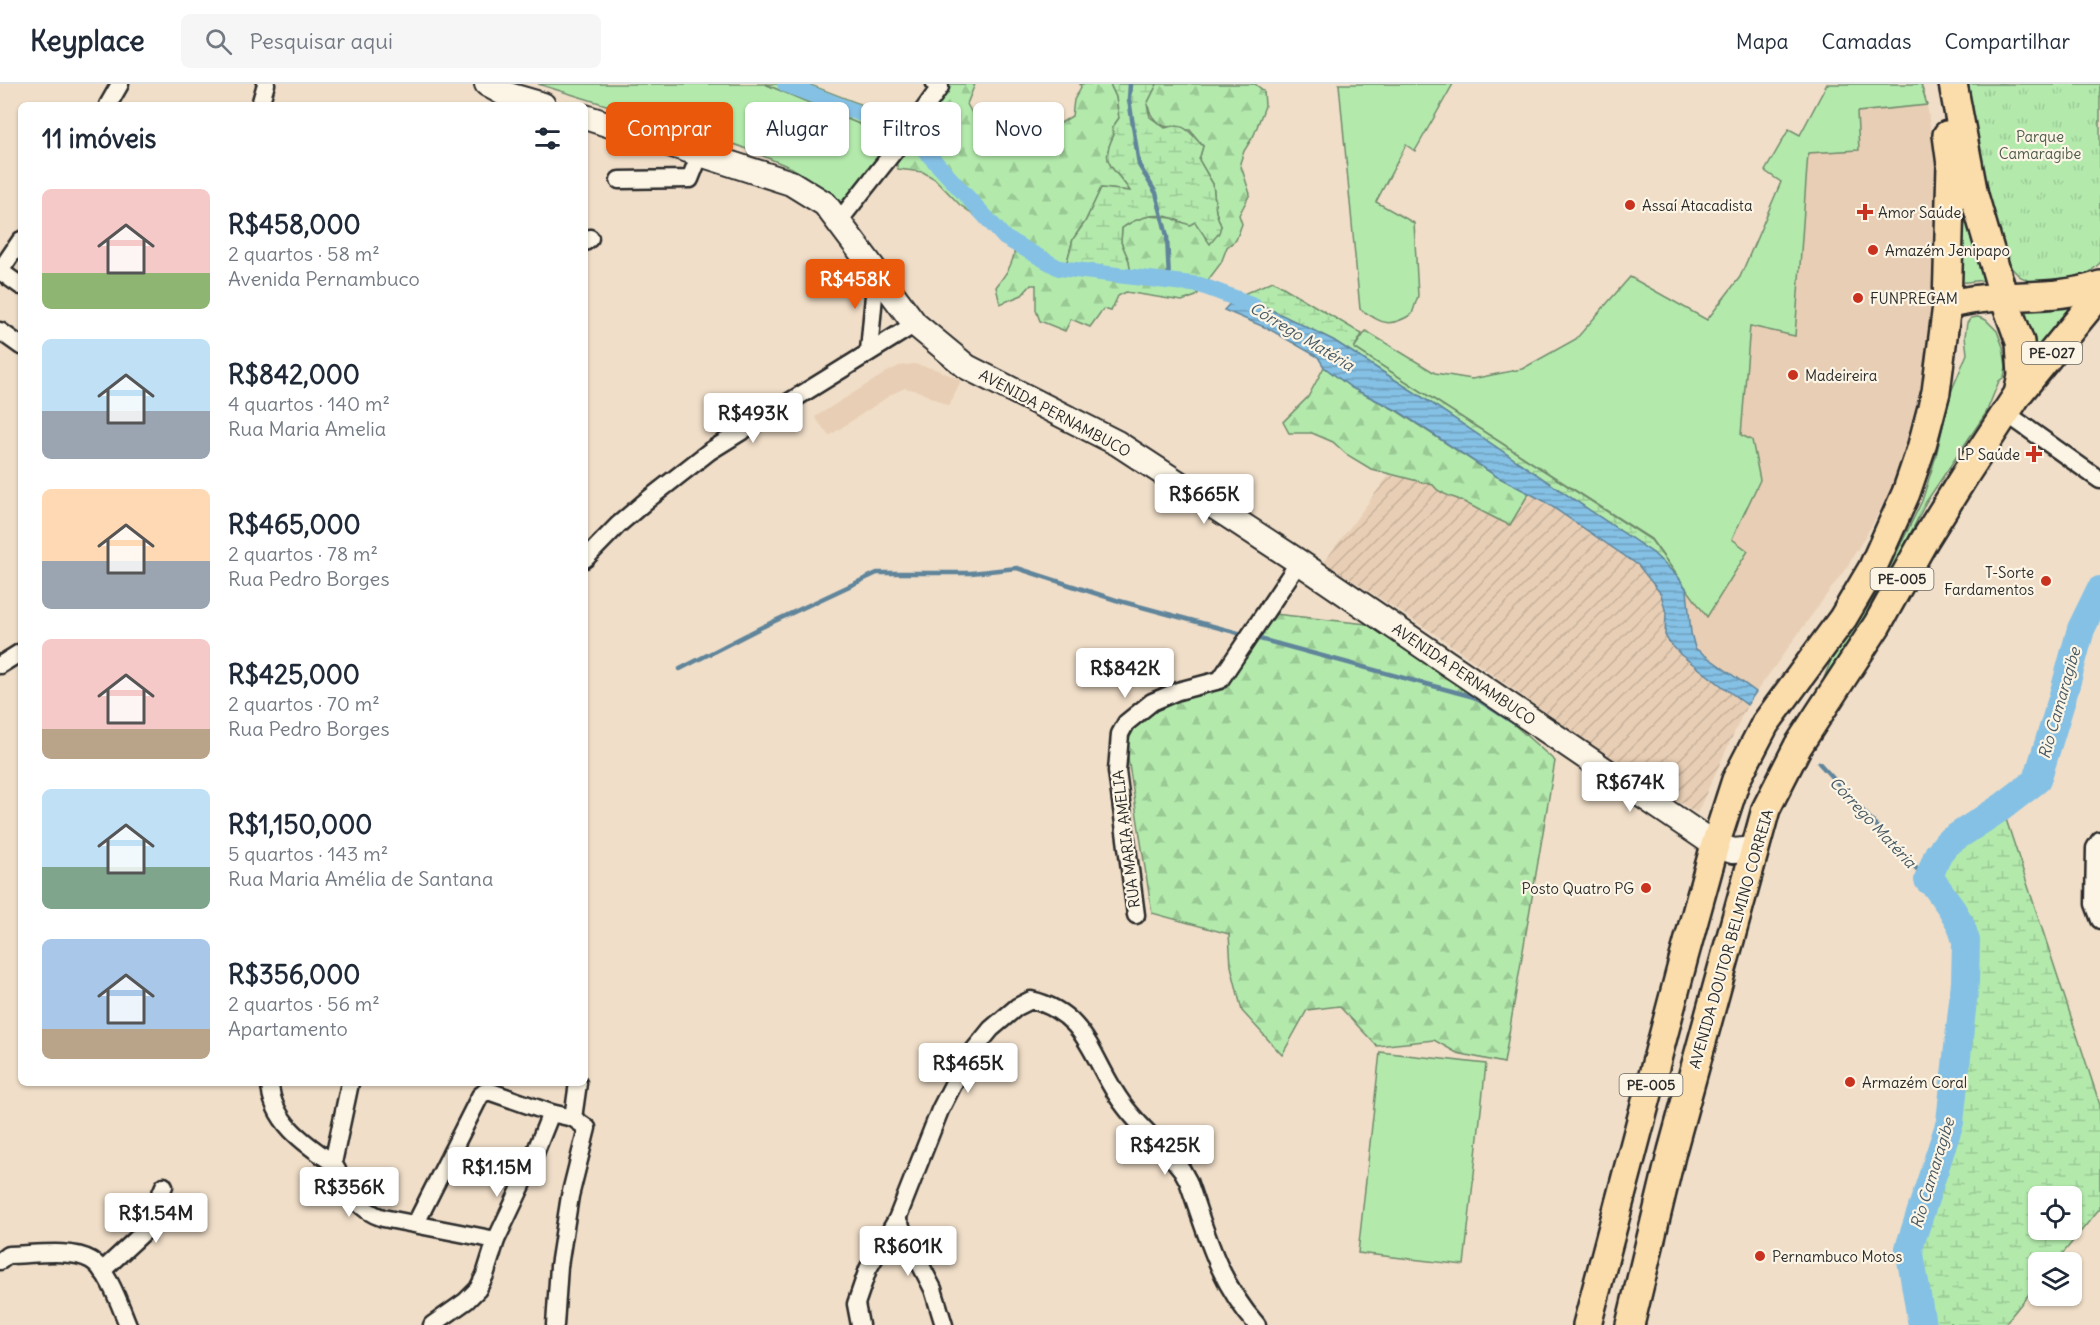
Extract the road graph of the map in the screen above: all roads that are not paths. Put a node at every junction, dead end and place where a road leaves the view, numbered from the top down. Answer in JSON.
{"nodes":[{"id":1,"x":120,"y":84,"type":"edge"},
{"id":2,"x":266,"y":84,"type":"edge"},
{"id":3,"x":487,"y":84,"type":"edge"},
{"id":4,"x":1938,"y":84,"type":"edge"},
{"id":5,"x":1953,"y":84,"type":"edge"},
{"id":6,"x":938,"y":85,"type":"edge"},
{"id":7,"x":110,"y":102,"type":"edge"},
{"id":8,"x":261,"y":102,"type":"edge"},
{"id":9,"x":533,"y":102,"type":"edge"},
{"id":10,"x":588,"y":118,"type":"edge"},
{"id":11,"x":606,"y":124,"type":"edge"},
{"id":12,"x":699,"y":156,"type":"edge"},
{"id":13,"x":706,"y":156,"type":"edge"},
{"id":14,"x":619,"y":180,"type":"dead end"},
{"id":15,"x":839,"y":221,"type":"junction"},
{"id":16,"x":18,"y":244,"type":"edge"},
{"id":17,"x":0,"y":271,"type":"edge"},
{"id":18,"x":876,"y":273,"type":"junction"},
{"id":19,"x":18,"y":284,"type":"edge"},
{"id":20,"x":2100,"y":285,"type":"edge"},
{"id":21,"x":2004,"y":298,"type":"junction"},
{"id":22,"x":1947,"y":305,"type":"junction"},
{"id":23,"x":2095,"y":310,"type":"edge"},
{"id":24,"x":915,"y":324,"type":"junction"},
{"id":25,"x":0,"y":331,"type":"edge"},
{"id":26,"x":18,"y":344,"type":"edge"},
{"id":27,"x":870,"y":351,"type":"junction"},
{"id":28,"x":2012,"y":404,"type":"junction"},
{"id":29,"x":2100,"y":480,"type":"edge"},
{"id":30,"x":588,"y":556,"type":"edge"},
{"id":31,"x":1299,"y":562,"type":"junction"},
{"id":32,"x":18,"y":654,"type":"edge"},
{"id":33,"x":0,"y":665,"type":"edge"},
{"id":34,"x":2100,"y":840,"type":"edge"},
{"id":35,"x":1715,"y":845,"type":"junction"},
{"id":36,"x":1755,"y":849,"type":"junction"},
{"id":37,"x":1136,"y":915,"type":"dead end"},
{"id":38,"x":2100,"y":920,"type":"edge"},
{"id":39,"x":270,"y":1086,"type":"edge"},
{"id":40,"x":349,"y":1086,"type":"edge"},
{"id":41,"x":578,"y":1086,"type":"edge"},
{"id":42,"x":551,"y":1113,"type":"junction"},
{"id":43,"x":573,"y":1118,"type":"junction"},
{"id":44,"x":333,"y":1163,"type":"junction"},
{"id":45,"x":164,"y":1186,"type":"dead end"},
{"id":46,"x":899,"y":1215,"type":"junction"},
{"id":47,"x":416,"y":1223,"type":"junction"},
{"id":48,"x":496,"y":1240,"type":"junction"},
{"id":49,"x":0,"y":1261,"type":"edge"},
{"id":50,"x":102,"y":1271,"type":"junction"},
{"id":51,"x":128,"y":1325,"type":"edge"},
{"id":52,"x":432,"y":1325,"type":"edge"},
{"id":53,"x":555,"y":1325,"type":"edge"},
{"id":54,"x":860,"y":1325,"type":"edge"},
{"id":55,"x":944,"y":1325,"type":"edge"},
{"id":56,"x":1257,"y":1325,"type":"edge"},
{"id":57,"x":1587,"y":1325,"type":"edge"},
{"id":58,"x":1630,"y":1325,"type":"edge"}],
"edges":[{"from":1,"to":7,"type":"street"},
{"from":2,"to":8,"type":"street"},
{"from":3,"to":9,"type":"street"},
{"from":4,"to":22,"type":"main road","number":"PE-005"},
{"from":5,"to":21,"type":"main road","name":"AVENIDA DOUTOR BELMINO CORREIA","number":"PE-005"},
{"from":6,"to":15,"type":"street"},
{"from":10,"to":11,"type":"street","name":"AVENIDA PERNAMBUCO"},
{"from":12,"to":14,"type":"street"},
{"from":13,"to":15,"type":"street","name":"AVENIDA PERNAMBUCO"},
{"from":15,"to":18,"type":"street","name":"AVENIDA PERNAMBUCO"},
{"from":16,"to":17,"type":"street"},
{"from":17,"to":19,"type":"street"},
{"from":18,"to":24,"type":"street","name":"AVENIDA PERNAMBUCO"},
{"from":18,"to":27,"type":"street"},
{"from":20,"to":21,"type":"main road"},
{"from":21,"to":22,"type":"main road"},
{"from":21,"to":28,"type":"main road","name":"AVENIDA DOUTOR BELMINO CORREIA","number":"PE-005"},
{"from":22,"to":35,"type":"main road","number":"PE-005"},
{"from":23,"to":28,"type":"main road","number":"PE-027"},
{"from":24,"to":27,"type":"street"},
{"from":24,"to":31,"type":"street","name":"AVENIDA PERNAMBUCO"},
{"from":25,"to":26,"type":"street"},
{"from":27,"to":30,"type":"street"},
{"from":28,"to":29,"type":"street"},
{"from":28,"to":36,"type":"main road","name":"AVENIDA DOUTOR BELMINO CORREIA","number":"PE-005"},
{"from":31,"to":35,"type":"street","name":"AVENIDA PERNAMBUCO"},
{"from":31,"to":37,"type":"street","name":"RUA MARIA AMELIA"},
{"from":32,"to":33,"type":"street"},
{"from":34,"to":38,"type":"street"},
{"from":35,"to":36,"type":"street"},
{"from":35,"to":57,"type":"main road","number":"PE-005"},
{"from":36,"to":58,"type":"main road","name":"AVENIDA DOUTOR BELMINO CORREIA","number":"PE-005"},
{"from":39,"to":44,"type":"street"},
{"from":40,"to":44,"type":"street"},
{"from":41,"to":43,"type":"street"},
{"from":42,"to":43,"type":"street"},
{"from":42,"to":47,"type":"street"},
{"from":42,"to":48,"type":"street"},
{"from":43,"to":53,"type":"street"},
{"from":44,"to":47,"type":"street"},
{"from":45,"to":50,"type":"street"},
{"from":46,"to":54,"type":"street"},
{"from":46,"to":55,"type":"street"},
{"from":46,"to":56,"type":"street"},
{"from":47,"to":48,"type":"street"},
{"from":48,"to":52,"type":"street"},
{"from":49,"to":50,"type":"street"},
{"from":50,"to":51,"type":"street"}]}
